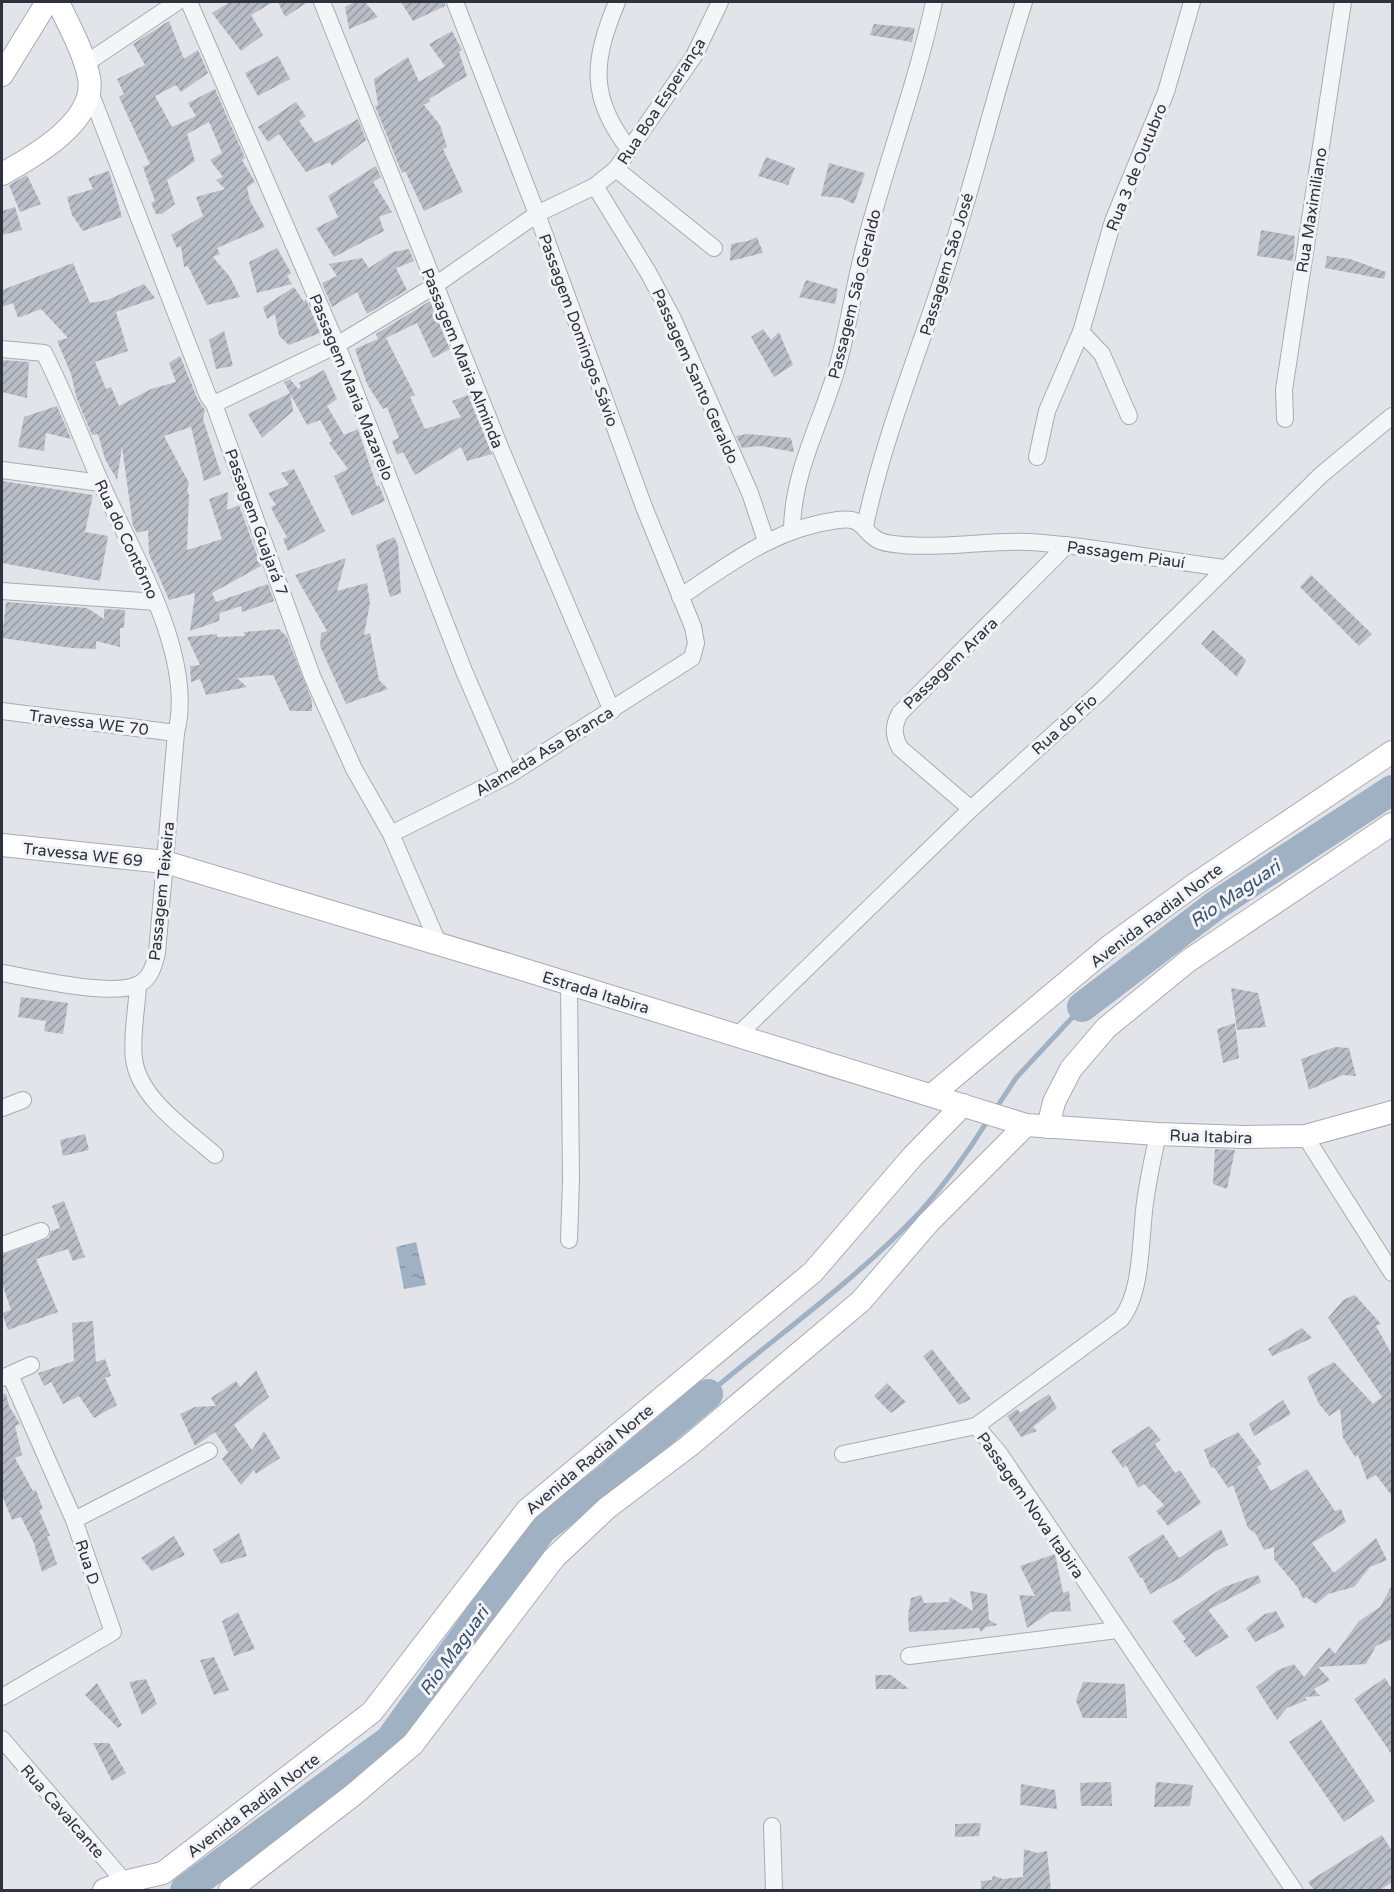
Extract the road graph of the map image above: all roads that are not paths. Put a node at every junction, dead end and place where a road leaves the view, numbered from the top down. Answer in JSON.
{"nodes":[{"id":1,"x":47,"y":2,"type":"edge"},
{"id":2,"x":58,"y":2,"type":"edge"},
{"id":3,"x":177,"y":2,"type":"edge"},
{"id":4,"x":189,"y":2,"type":"edge"},
{"id":5,"x":322,"y":2,"type":"edge"},
{"id":6,"x":455,"y":2,"type":"edge"},
{"id":7,"x":617,"y":2,"type":"edge"},
{"id":8,"x":720,"y":2,"type":"edge"},
{"id":9,"x":934,"y":2,"type":"edge"},
{"id":10,"x":1024,"y":2,"type":"edge"},
{"id":11,"x":1192,"y":2,"type":"edge"},
{"id":12,"x":1343,"y":2,"type":"edge"},
{"id":13,"x":85,"y":64,"type":"junction"},
{"id":14,"x":2,"y":75,"type":"edge"},
{"id":15,"x":90,"y":92,"type":"junction"},
{"id":16,"x":630,"y":149,"type":"junction"},
{"id":17,"x":616,"y":170,"type":"junction"},
{"id":18,"x":2,"y":174,"type":"edge"},
{"id":19,"x":595,"y":186,"type":"junction"},
{"id":20,"x":537,"y":214,"type":"junction"},
{"id":21,"x":714,"y":248,"type":"dead end"},
{"id":22,"x":434,"y":286,"type":"junction"},
{"id":23,"x":1081,"y":332,"type":"junction"},
{"id":24,"x":337,"y":345,"type":"junction"},
{"id":25,"x":2,"y":349,"type":"edge"},
{"id":26,"x":214,"y":404,"type":"junction"},
{"id":27,"x":1129,"y":416,"type":"dead end"},
{"id":28,"x":1392,"y":416,"type":"edge"},
{"id":29,"x":1285,"y":419,"type":"dead end"},
{"id":30,"x":1037,"y":457,"type":"dead end"},
{"id":31,"x":2,"y":471,"type":"edge"},
{"id":32,"x":101,"y":483,"type":"junction"},
{"id":33,"x":865,"y":526,"type":"junction"},
{"id":34,"x":792,"y":529,"type":"junction"},
{"id":35,"x":766,"y":541,"type":"junction"},
{"id":36,"x":1067,"y":545,"type":"junction"},
{"id":37,"x":1225,"y":568,"type":"junction"},
{"id":38,"x":2,"y":591,"type":"edge"},
{"id":39,"x":680,"y":597,"type":"junction"},
{"id":40,"x":156,"y":602,"type":"junction"},
{"id":41,"x":692,"y":658,"type":"joint"},
{"id":42,"x":2,"y":711,"type":"edge"},
{"id":43,"x":612,"y":711,"type":"junction"},
{"id":44,"x":176,"y":733,"type":"junction"},
{"id":45,"x":1392,"y":752,"type":"edge"},
{"id":46,"x":508,"y":775,"type":"junction"},
{"id":47,"x":970,"y":809,"type":"junction"},
{"id":48,"x":1392,"y":824,"type":"edge"},
{"id":49,"x":391,"y":834,"type":"junction"},
{"id":50,"x":2,"y":845,"type":"edge"},
{"id":51,"x":165,"y":862,"type":"junction"},
{"id":52,"x":440,"y":945,"type":"junction"},
{"id":53,"x":2,"y":973,"type":"edge"},
{"id":54,"x":569,"y":984,"type":"junction"},
{"id":55,"x":138,"y":985,"type":"junction"},
{"id":56,"x":738,"y":1035,"type":"junction"},
{"id":57,"x":932,"y":1095,"type":"junction"},
{"id":58,"x":23,"y":1100,"type":"dead end"},
{"id":59,"x":963,"y":1105,"type":"junction"},
{"id":60,"x":2,"y":1108,"type":"edge"},
{"id":61,"x":1392,"y":1112,"type":"edge"},
{"id":62,"x":1026,"y":1125,"type":"junction"},
{"id":63,"x":1048,"y":1127,"type":"junction"},
{"id":64,"x":1158,"y":1134,"type":"junction"},
{"id":65,"x":1305,"y":1136,"type":"junction"},
{"id":66,"x":215,"y":1155,"type":"dead end"},
{"id":67,"x":41,"y":1231,"type":"dead end"},
{"id":68,"x":569,"y":1240,"type":"dead end"},
{"id":69,"x":2,"y":1245,"type":"edge"},
{"id":70,"x":1392,"y":1273,"type":"edge"},
{"id":71,"x":31,"y":1365,"type":"dead end"},
{"id":72,"x":6,"y":1377,"type":"edge"},
{"id":73,"x":976,"y":1426,"type":"junction"},
{"id":74,"x":209,"y":1451,"type":"dead end"},
{"id":75,"x":843,"y":1454,"type":"dead end"},
{"id":76,"x":74,"y":1520,"type":"junction"},
{"id":77,"x":1117,"y":1630,"type":"junction"},
{"id":78,"x":909,"y":1656,"type":"dead end"},
{"id":79,"x":2,"y":1697,"type":"edge"},
{"id":80,"x":2,"y":1739,"type":"edge"},
{"id":81,"x":772,"y":1826,"type":"dead end"},
{"id":82,"x":120,"y":1888,"type":"edge"},
{"id":83,"x":230,"y":1890,"type":"edge"},
{"id":84,"x":774,"y":1890,"type":"edge"},
{"id":85,"x":1294,"y":1890,"type":"edge"}],
"edges":[{"from":1,"to":14,"type":"main road"},
{"from":2,"to":13,"type":"main road"},
{"from":3,"to":13,"type":"street"},
{"from":4,"to":24,"type":"street","name":"Passagem Maria Mazarelo"},
{"from":5,"to":22,"type":"street","name":"Passagem Maria Alminda"},
{"from":6,"to":20,"type":"street","name":"Passagem Domingos Sávio"},
{"from":7,"to":16,"type":"street"},
{"from":8,"to":16,"type":"street","name":"Rua Boa Esperança"},
{"from":9,"to":34,"type":"street","name":"Passagem São Geraldo"},
{"from":10,"to":33,"type":"street","name":"Passagem São José"},
{"from":11,"to":23,"type":"street","name":"Rua 3 de Outubro"},
{"from":12,"to":29,"type":"street","name":"Rua Maximiliano"},
{"from":13,"to":15,"type":"main road"},
{"from":15,"to":18,"type":"main road"},
{"from":15,"to":26,"type":"street","name":"Passagem Guajará 7"},
{"from":16,"to":17,"type":"street","name":"Rua Boa Esperança"},
{"from":17,"to":19,"type":"street","name":"Rua Boa Esperança"},
{"from":17,"to":21,"type":"street"},
{"from":19,"to":20,"type":"street","name":"Rua Boa Esperança"},
{"from":19,"to":35,"type":"street","name":"Passagem Santo Geraldo"},
{"from":20,"to":22,"type":"street","name":"Rua Boa Esperança"},
{"from":20,"to":39,"type":"street","name":"Passagem Domingos Sávio"},
{"from":22,"to":24,"type":"street","name":"Rua Boa Esperança"},
{"from":22,"to":43,"type":"street","name":"Passagem Maria Alminda"},
{"from":23,"to":27,"type":"street"},
{"from":23,"to":30,"type":"street","name":"Rua 3 de Outubro"},
{"from":24,"to":26,"type":"street","name":"Rua Boa Esperança"},
{"from":24,"to":46,"type":"street","name":"Passagem Maria Mazarelo"},
{"from":25,"to":32,"type":"street","name":"Rua do Contôrno"},
{"from":26,"to":49,"type":"street","name":"Passagem Guajará 7"},
{"from":28,"to":37,"type":"street","name":"Rua do Fio"},
{"from":31,"to":32,"type":"street"},
{"from":32,"to":40,"type":"street","name":"Rua do Contôrno"},
{"from":33,"to":34,"type":"street"},
{"from":33,"to":36,"type":"street","name":"Passagem Piauí"},
{"from":34,"to":35,"type":"street"},
{"from":35,"to":39,"type":"street"},
{"from":36,"to":37,"type":"street","name":"Passagem Piauí"},
{"from":36,"to":47,"type":"street","name":"Passagem Arara"},
{"from":37,"to":47,"type":"street","name":"Rua do Fio"},
{"from":38,"to":40,"type":"street"},
{"from":39,"to":41,"type":"street","name":"Passagem Domingos Sávio"},
{"from":40,"to":44,"type":"street","name":"Rua do Contôrno"},
{"from":41,"to":43,"type":"street","name":"Alameda Asa Branca"},
{"from":42,"to":44,"type":"street","name":"Travessa WE 70"},
{"from":43,"to":46,"type":"street","name":"Alameda Asa Branca"},
{"from":44,"to":51,"type":"street","name":"Passagem Teixeira"},
{"from":45,"to":57,"type":"main road","name":"Avenida Radial Norte"},
{"from":46,"to":49,"type":"street","name":"Alameda Asa Branca"},
{"from":47,"to":56,"type":"street","name":"Rua do Fio"},
{"from":48,"to":63,"type":"main road"},
{"from":49,"to":52,"type":"street","name":"Passagem Guajará 7"},
{"from":50,"to":51,"type":"main road","name":"Travessa WE 69"},
{"from":51,"to":52,"type":"main road","name":"Estrada Itabira"},
{"from":51,"to":55,"type":"street","name":"Passagem Teixeira"},
{"from":52,"to":54,"type":"main road","name":"Estrada Itabira"},
{"from":53,"to":55,"type":"street"},
{"from":54,"to":56,"type":"main road","name":"Estrada Itabira"},
{"from":54,"to":68,"type":"street"},
{"from":55,"to":66,"type":"street"},
{"from":56,"to":57,"type":"main road","name":"Estrada Itabira"},
{"from":57,"to":59,"type":"main road","name":"Estrada Itabira"},
{"from":58,"to":60,"type":"street"},
{"from":59,"to":62,"type":"main road","name":"Estrada Itabira"},
{"from":59,"to":82,"type":"main road","name":"Avenida Radial Norte"},
{"from":61,"to":65,"type":"main road","name":"Rua Itabira"},
{"from":62,"to":63,"type":"main road","name":"Rua Itabira"},
{"from":62,"to":83,"type":"main road"},
{"from":63,"to":64,"type":"main road","name":"Rua Itabira"},
{"from":64,"to":65,"type":"main road","name":"Rua Itabira"},
{"from":64,"to":73,"type":"street","name":"Passagem Nova Itabira"},
{"from":65,"to":70,"type":"street"},
{"from":67,"to":69,"type":"street"},
{"from":71,"to":72,"type":"street"},
{"from":72,"to":76,"type":"street","name":"Rua D"},
{"from":73,"to":75,"type":"street"},
{"from":73,"to":77,"type":"street","name":"Passagem Nova Itabira"},
{"from":74,"to":76,"type":"street"},
{"from":76,"to":79,"type":"street","name":"Rua D"},
{"from":77,"to":78,"type":"street"},
{"from":77,"to":85,"type":"street","name":"Passagem Nova Itabira"},
{"from":80,"to":82,"type":"street","name":"Rua Cavalcante"},
{"from":81,"to":84,"type":"street"}]}
